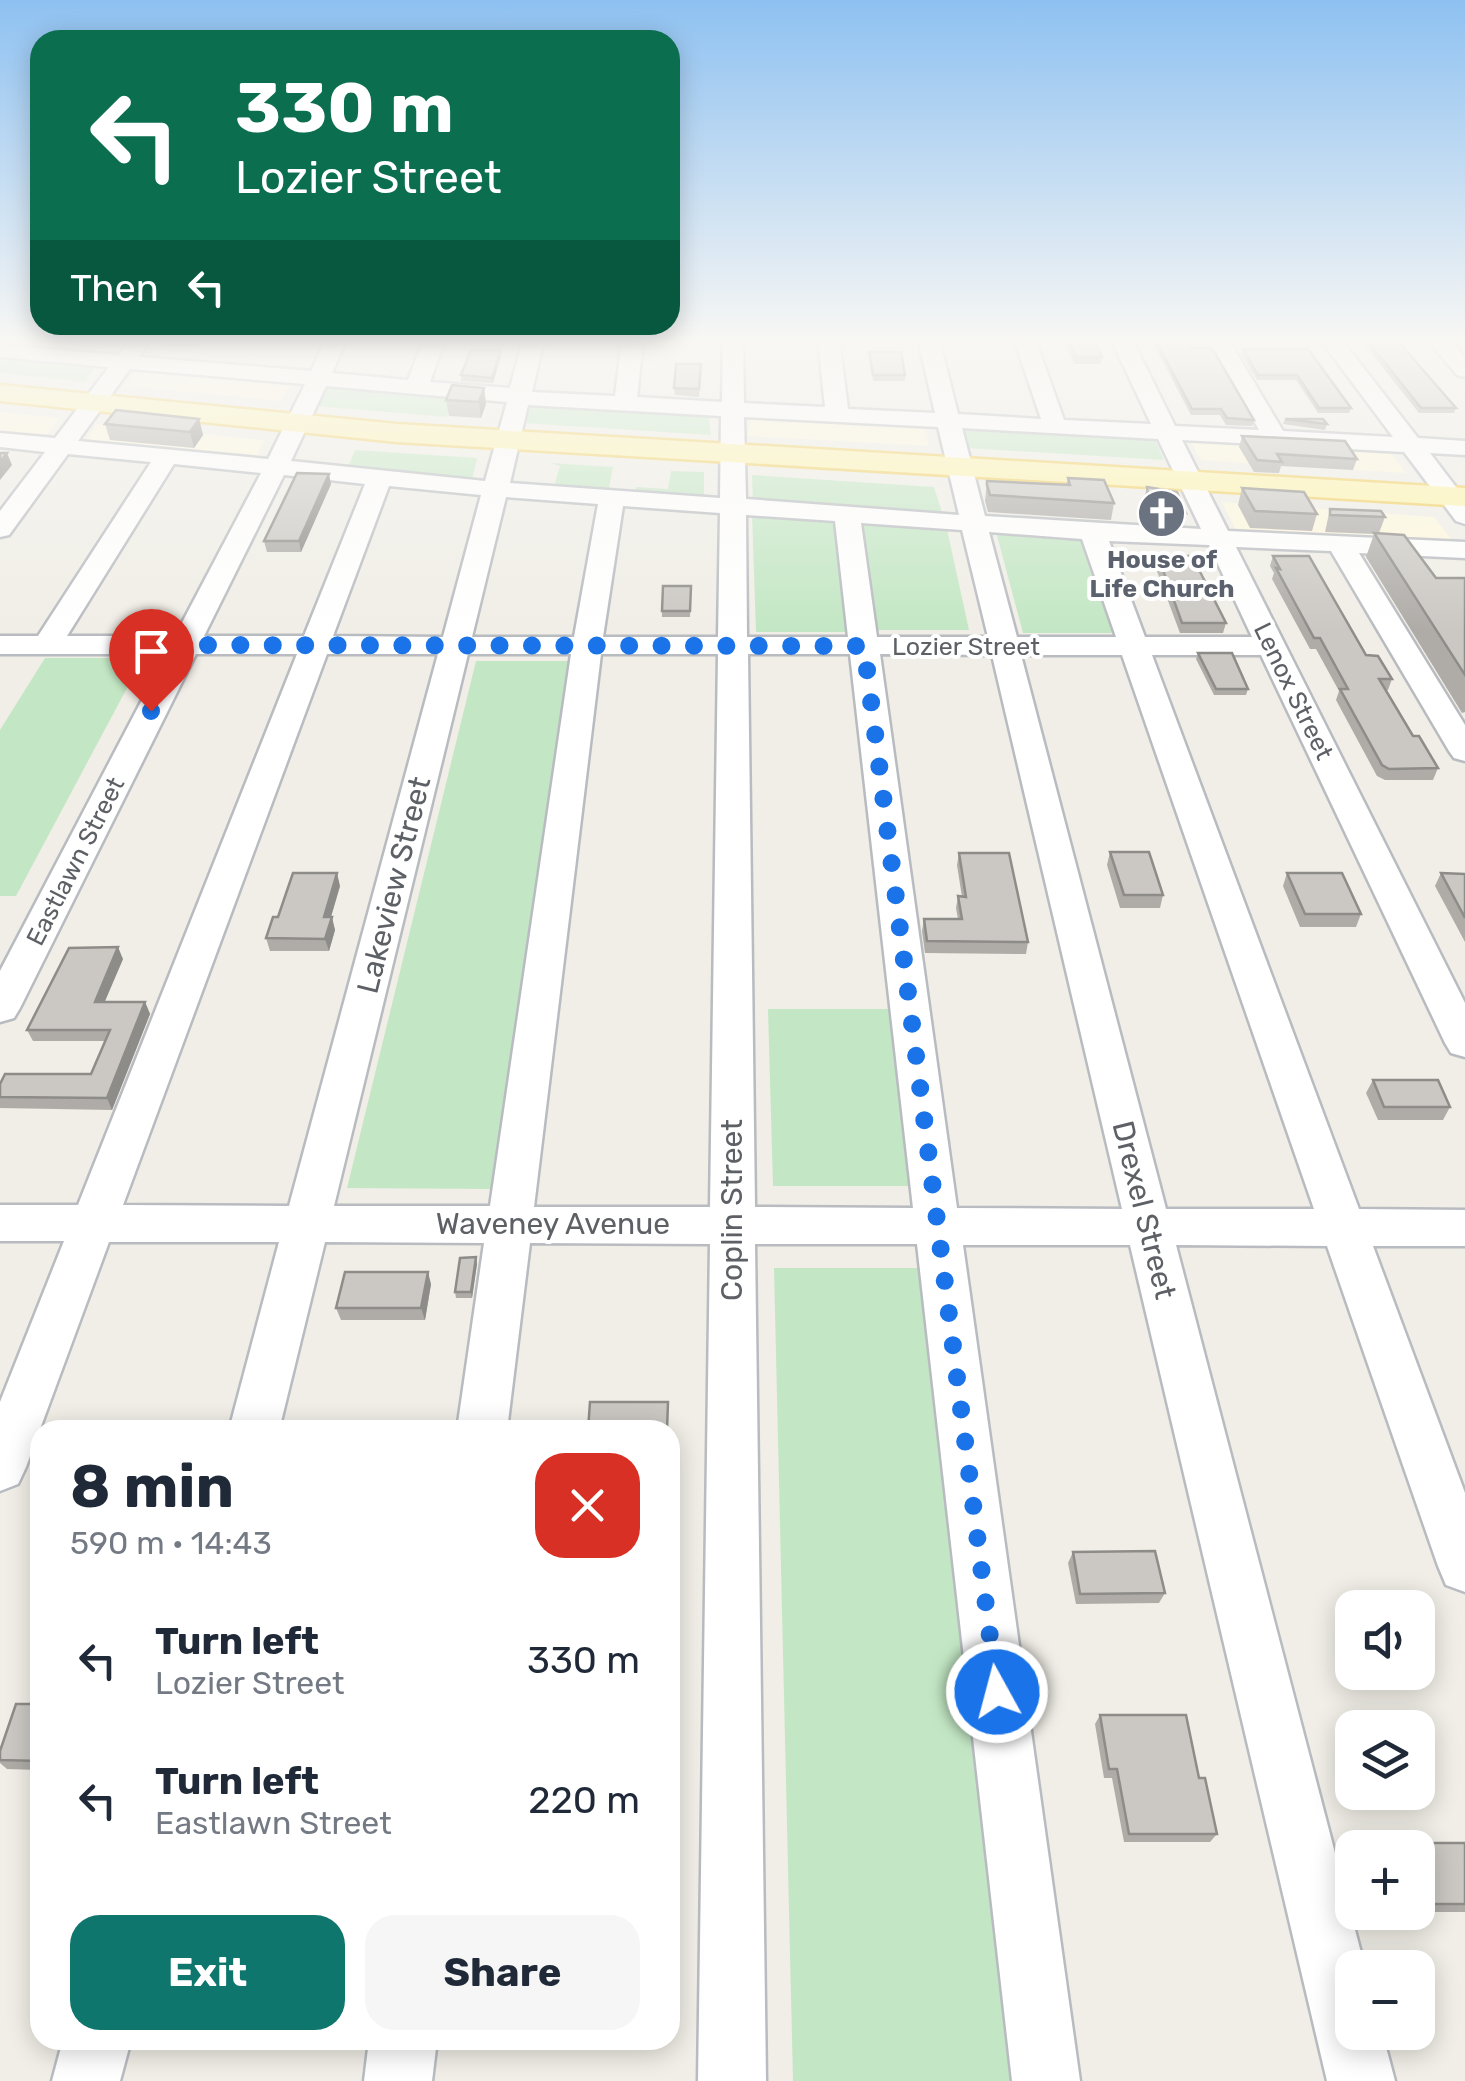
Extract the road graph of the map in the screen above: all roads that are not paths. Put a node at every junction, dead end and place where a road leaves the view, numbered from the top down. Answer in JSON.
{"nodes":[{"id":1,"x":70,"y":436,"type":"edge"},
{"id":2,"x":290,"y":436,"type":"edge"},
{"id":3,"x":459,"y":436,"type":"edge"},
{"id":4,"x":508,"y":436,"type":"edge"},
{"id":5,"x":732,"y":436,"type":"edge"},
{"id":6,"x":953,"y":436,"type":"edge"},
{"id":7,"x":1169,"y":436,"type":"edge"},
{"id":8,"x":1276,"y":436,"type":"edge"},
{"id":9,"x":1404,"y":436,"type":"edge"},
{"id":10,"x":0,"y":440,"type":"edge"},
{"id":11,"x":507,"y":440,"type":"junction"},
{"id":12,"x":1360,"y":442,"type":"junction"},
{"id":13,"x":1411,"y":445,"type":"junction"},
{"id":14,"x":62,"y":447,"type":"junction"},
{"id":15,"x":1465,"y":448,"type":"edge"},
{"id":16,"x":732,"y":454,"type":"junction"},
{"id":17,"x":166,"y":458,"type":"junction"},
{"id":18,"x":961,"y":467,"type":"junction"},
{"id":19,"x":275,"y":470,"type":"junction"},
{"id":20,"x":378,"y":480,"type":"junction"},
{"id":21,"x":1192,"y":481,"type":"junction"},
{"id":22,"x":495,"y":490,"type":"junction"},
{"id":23,"x":1388,"y":492,"type":"junction"},
{"id":24,"x":612,"y":497,"type":"junction"},
{"id":25,"x":1460,"y":503,"type":"edge"},
{"id":26,"x":732,"y":505,"type":"junction"},
{"id":27,"x":847,"y":514,"type":"junction"},
{"id":28,"x":976,"y":524,"type":"junction"},
{"id":29,"x":0,"y":529,"type":"edge"},
{"id":30,"x":1093,"y":532,"type":"junction"},
{"id":31,"x":1220,"y":537,"type":"junction"},
{"id":32,"x":1340,"y":544,"type":"junction"},
{"id":33,"x":1465,"y":550,"type":"edge"},
{"id":34,"x":0,"y":645,"type":"edge"},
{"id":35,"x":46,"y":645,"type":"junction"},
{"id":36,"x":185,"y":645,"type":"junction"},
{"id":37,"x":316,"y":645,"type":"junction"},
{"id":38,"x":456,"y":645,"type":"junction"},
{"id":39,"x":587,"y":645,"type":"junction"},
{"id":40,"x":732,"y":646,"type":"junction"},
{"id":41,"x":864,"y":646,"type":"junction"},
{"id":42,"x":1004,"y":646,"type":"junction"},
{"id":43,"x":1134,"y":646,"type":"junction"},
{"id":44,"x":1272,"y":646,"type":"junction"},
{"id":45,"x":1465,"y":751,"type":"edge"},
{"id":46,"x":0,"y":1008,"type":"edge"},
{"id":47,"x":1465,"y":1043,"type":"edge"},
{"id":48,"x":0,"y":1222,"type":"edge"},
{"id":49,"x":93,"y":1223,"type":"junction"},
{"id":50,"x":307,"y":1224,"type":"junction"},
{"id":51,"x":508,"y":1224,"type":"junction"},
{"id":52,"x":732,"y":1224,"type":"junction"},
{"id":53,"x":937,"y":1226,"type":"junction"},
{"id":54,"x":1148,"y":1226,"type":"junction"},
{"id":55,"x":1342,"y":1228,"type":"junction"},
{"id":56,"x":1465,"y":1228,"type":"edge"},
{"id":57,"x":257,"y":1420,"type":"edge"},
{"id":58,"x":483,"y":1420,"type":"edge"},
{"id":59,"x":0,"y":1466,"type":"edge"},
{"id":60,"x":1465,"y":1566,"type":"edge"},
{"id":61,"x":94,"y":2050,"type":"edge"},
{"id":62,"x":402,"y":2050,"type":"edge"},
{"id":63,"x":86,"y":2081,"type":"edge"},
{"id":64,"x":398,"y":2081,"type":"edge"},
{"id":65,"x":732,"y":2081,"type":"edge"},
{"id":66,"x":1046,"y":2081,"type":"edge"},
{"id":67,"x":1361,"y":2081,"type":"edge"}],
"edges":[{"from":1,"to":14,"type":"street"},
{"from":2,"to":19,"type":"street","name":"Eastlawn Street"},
{"from":3,"to":11,"type":"main road"},
{"from":4,"to":11,"type":"street","name":"Lakeview Street"},
{"from":5,"to":16,"type":"street","name":"Coplin Street"},
{"from":6,"to":18,"type":"street","name":"Drexel Street"},
{"from":7,"to":21,"type":"street","name":"Lenox Street"},
{"from":8,"to":12,"type":"street"},
{"from":9,"to":13,"type":"street"},
{"from":10,"to":14,"type":"street"},
{"from":11,"to":16,"type":"main road"},
{"from":11,"to":22,"type":"street","name":"Lakeview Street"},
{"from":12,"to":13,"type":"street"},
{"from":12,"to":23,"type":"street"},
{"from":13,"to":15,"type":"street"},
{"from":13,"to":25,"type":"street"},
{"from":14,"to":17,"type":"street"},
{"from":14,"to":29,"type":"street"},
{"from":16,"to":18,"type":"main road"},
{"from":16,"to":26,"type":"street","name":"Coplin Street"},
{"from":17,"to":19,"type":"street"},
{"from":17,"to":35,"type":"street"},
{"from":18,"to":21,"type":"main road"},
{"from":18,"to":28,"type":"street","name":"Drexel Street"},
{"from":19,"to":20,"type":"street"},
{"from":19,"to":36,"type":"street","name":"Eastlawn Street"},
{"from":20,"to":22,"type":"street"},
{"from":20,"to":37,"type":"street"},
{"from":21,"to":23,"type":"main road"},
{"from":21,"to":31,"type":"street","name":"Lenox Street"},
{"from":22,"to":24,"type":"street"},
{"from":22,"to":38,"type":"street","name":"Lakeview Street"},
{"from":23,"to":25,"type":"main road"},
{"from":24,"to":26,"type":"street"},
{"from":24,"to":39,"type":"street"},
{"from":26,"to":27,"type":"street"},
{"from":26,"to":40,"type":"street","name":"Coplin Street"},
{"from":27,"to":28,"type":"street"},
{"from":27,"to":41,"type":"street"},
{"from":28,"to":30,"type":"street"},
{"from":28,"to":42,"type":"street","name":"Drexel Street"},
{"from":30,"to":31,"type":"street"},
{"from":30,"to":43,"type":"street"},
{"from":31,"to":32,"type":"street"},
{"from":31,"to":44,"type":"street","name":"Lenox Street"},
{"from":32,"to":33,"type":"street"},
{"from":32,"to":45,"type":"street"},
{"from":34,"to":35,"type":"street","name":"Lozier Street"},
{"from":35,"to":36,"type":"street","name":"Lozier Street"},
{"from":36,"to":37,"type":"street","name":"Lozier Street"},
{"from":36,"to":46,"type":"street","name":"Eastlawn Street"},
{"from":37,"to":38,"type":"street","name":"Lozier Street"},
{"from":37,"to":49,"type":"street"},
{"from":38,"to":39,"type":"street","name":"Lozier Street"},
{"from":38,"to":50,"type":"street","name":"Lakeview Street"},
{"from":39,"to":40,"type":"street","name":"Lozier Street"},
{"from":39,"to":51,"type":"street"},
{"from":40,"to":41,"type":"street","name":"Lozier Street"},
{"from":40,"to":52,"type":"street","name":"Coplin Street"},
{"from":41,"to":42,"type":"street","name":"Lozier Street"},
{"from":41,"to":53,"type":"street"},
{"from":42,"to":43,"type":"street","name":"Lozier Street"},
{"from":42,"to":54,"type":"street","name":"Drexel Street"},
{"from":43,"to":44,"type":"street","name":"Lozier Street"},
{"from":43,"to":55,"type":"street"},
{"from":44,"to":47,"type":"street","name":"Lenox Street"},
{"from":48,"to":49,"type":"street","name":"Waveney Avenue"},
{"from":49,"to":50,"type":"street","name":"Waveney Avenue"},
{"from":49,"to":59,"type":"street"},
{"from":50,"to":51,"type":"street","name":"Waveney Avenue"},
{"from":50,"to":57,"type":"street","name":"Lakeview Street"},
{"from":51,"to":52,"type":"street","name":"Waveney Avenue"},
{"from":51,"to":58,"type":"street"},
{"from":52,"to":53,"type":"street","name":"Waveney Avenue"},
{"from":52,"to":65,"type":"street","name":"Coplin Street"},
{"from":53,"to":54,"type":"street","name":"Waveney Avenue"},
{"from":53,"to":66,"type":"street"},
{"from":54,"to":55,"type":"street","name":"Waveney Avenue"},
{"from":54,"to":67,"type":"street","name":"Drexel Street"},
{"from":55,"to":56,"type":"street","name":"Waveney Avenue"},
{"from":55,"to":60,"type":"street"},
{"from":61,"to":63,"type":"street"},
{"from":62,"to":64,"type":"street"}]}
